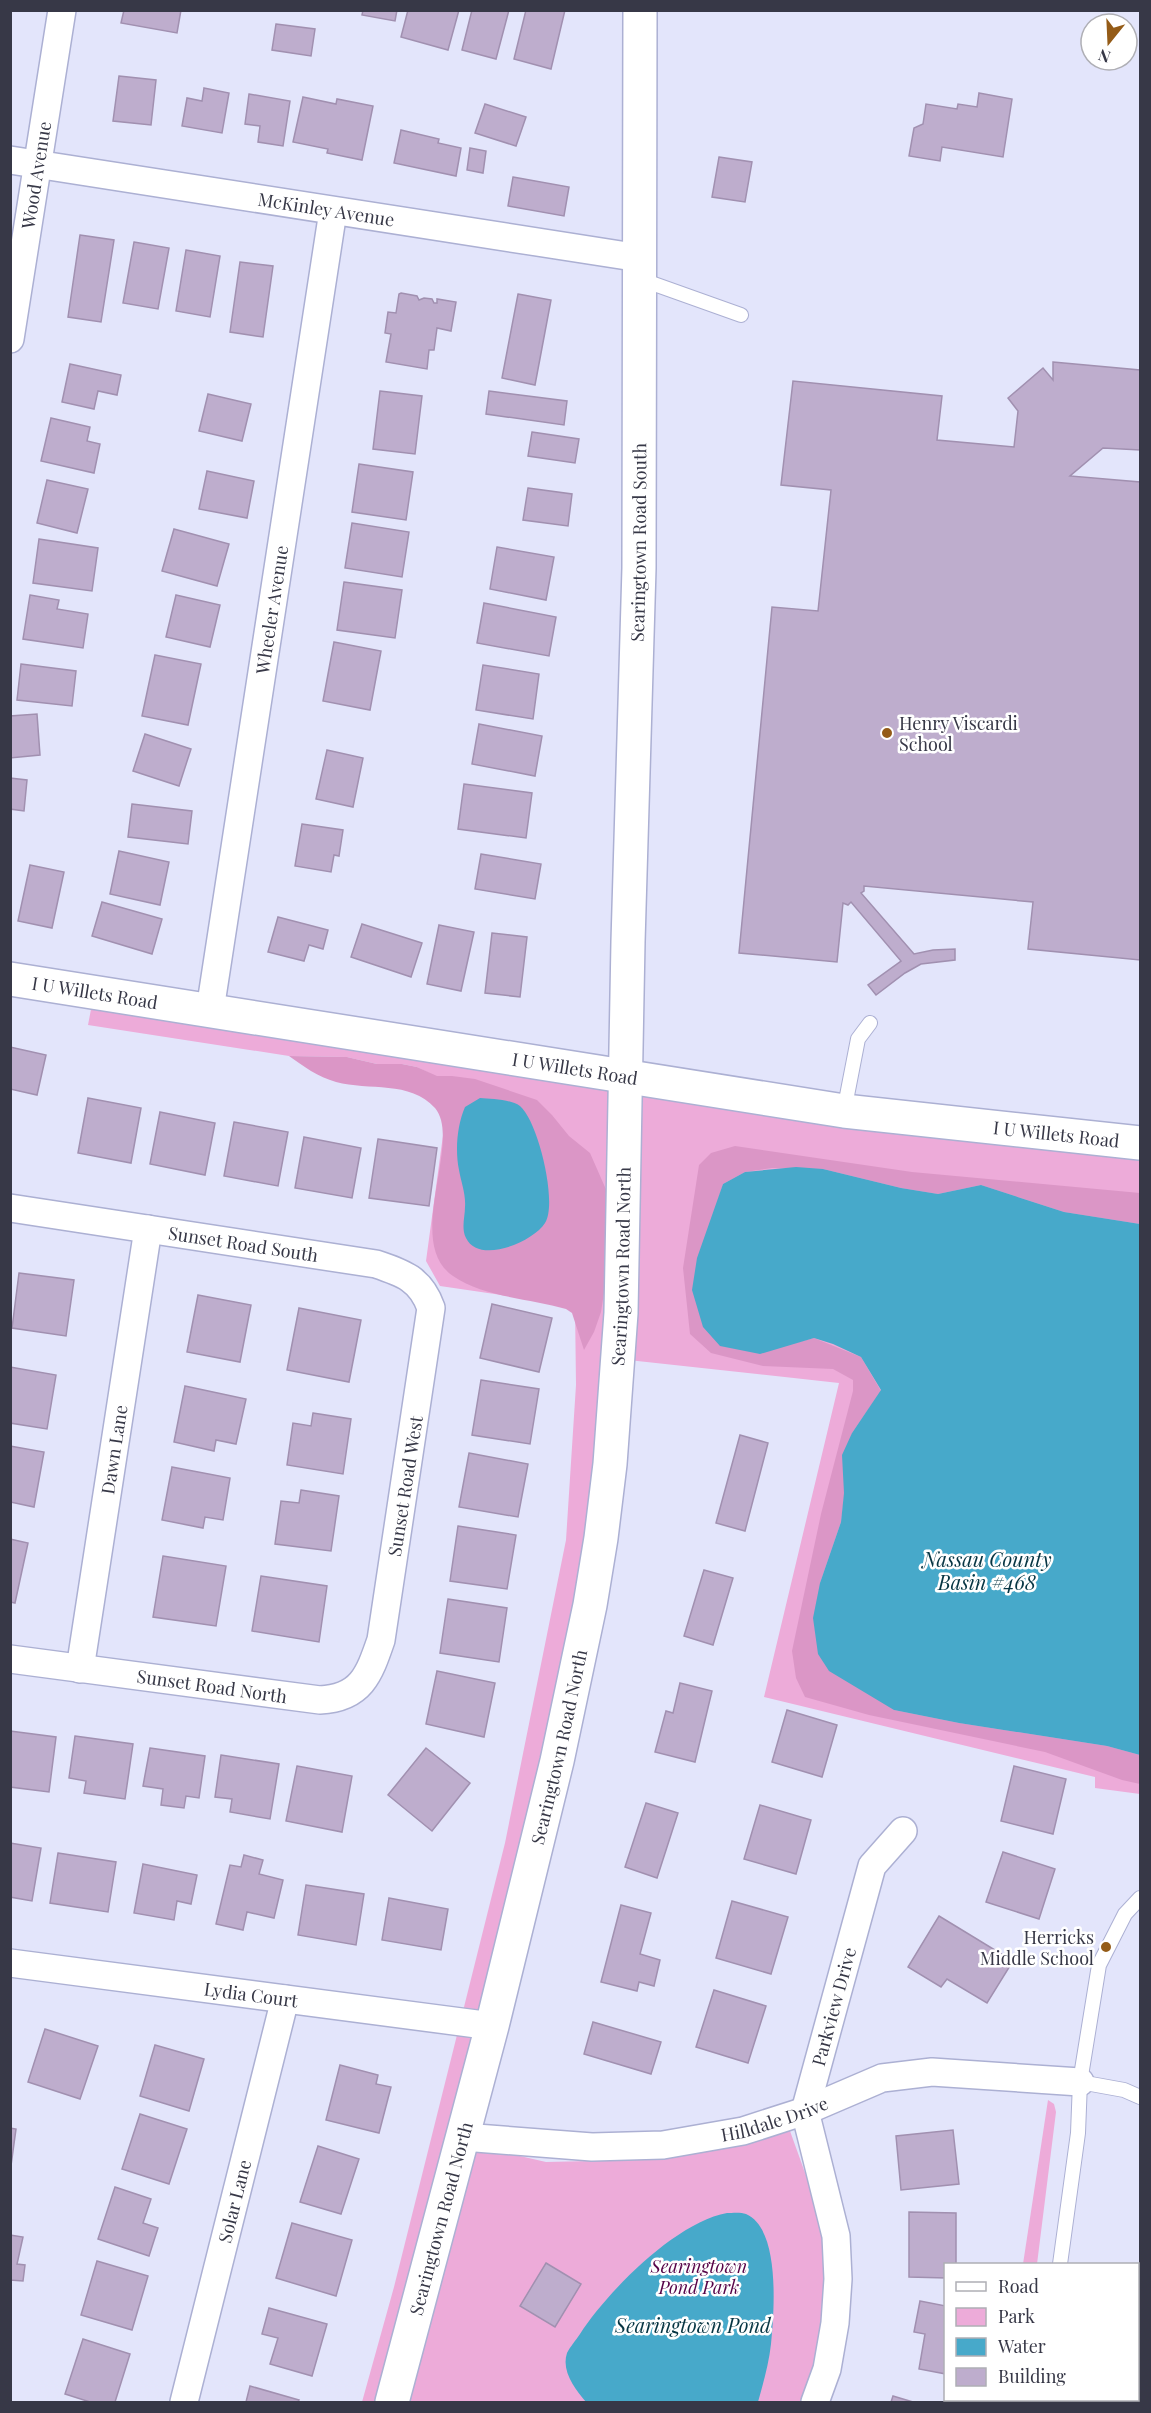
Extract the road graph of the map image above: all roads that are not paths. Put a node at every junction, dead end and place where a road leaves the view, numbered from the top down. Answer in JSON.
{"nodes":[{"id":1,"x":62,"y":10,"type":"edge"},
{"id":2,"x":640,"y":10,"type":"edge"},
{"id":3,"x":10,"y":160,"type":"edge"},
{"id":4,"x":38,"y":165,"type":"junction"},
{"id":5,"x":333,"y":211,"type":"junction"},
{"id":6,"x":640,"y":268,"type":"junction"},
{"id":7,"x":741,"y":315,"type":"dead end"},
{"id":8,"x":10,"y":339,"type":"edge"},
{"id":9,"x":10,"y":979,"type":"edge"},
{"id":10,"x":210,"y":1010,"type":"junction"},
{"id":11,"x":870,"y":1023,"type":"dead end"},
{"id":12,"x":625,"y":1076,"type":"junction"},
{"id":13,"x":844,"y":1111,"type":"junction"},
{"id":14,"x":1140,"y":1143,"type":"edge"},
{"id":15,"x":10,"y":1208,"type":"edge"},
{"id":16,"x":148,"y":1229,"type":"junction"},
{"id":17,"x":429,"y":1333,"type":"joint"},
{"id":18,"x":381,"y":1640,"type":"joint"},
{"id":19,"x":10,"y":1659,"type":"edge"},
{"id":20,"x":80,"y":1669,"type":"junction"},
{"id":21,"x":903,"y":1831,"type":"dead end"},
{"id":22,"x":1140,"y":1898,"type":"edge"},
{"id":23,"x":10,"y":1963,"type":"edge"},
{"id":24,"x":285,"y":1999,"type":"junction"},
{"id":25,"x":492,"y":2025,"type":"junction"},
{"id":26,"x":1080,"y":2082,"type":"junction"},
{"id":27,"x":1140,"y":2097,"type":"edge"},
{"id":28,"x":805,"y":2111,"type":"junction"},
{"id":29,"x":462,"y":2137,"type":"junction"},
{"id":30,"x":1060,"y":2263,"type":"edge"},
{"id":31,"x":393,"y":2402,"type":"edge"},
{"id":32,"x":184,"y":2403,"type":"edge"},
{"id":33,"x":815,"y":2403,"type":"edge"}],
"edges":[{"from":1,"to":4,"type":"street","name":"Wood Avenue"},
{"from":2,"to":6,"type":"main road","name":"Searingtown Road South"},
{"from":3,"to":4,"type":"street","name":"McKinley Avenue"},
{"from":4,"to":5,"type":"street","name":"McKinley Avenue"},
{"from":4,"to":8,"type":"street","name":"Wood Avenue"},
{"from":5,"to":6,"type":"street","name":"McKinley Avenue"},
{"from":5,"to":10,"type":"street","name":"Wheeler Avenue"},
{"from":6,"to":7,"type":"lane"},
{"from":6,"to":12,"type":"main road","name":"Searingtown Road South"},
{"from":9,"to":10,"type":"main road","name":"I U Willets Road"},
{"from":10,"to":12,"type":"main road","name":"I U Willets Road"},
{"from":11,"to":13,"type":"lane"},
{"from":12,"to":13,"type":"main road","name":"I U Willets Road"},
{"from":12,"to":25,"type":"main road","name":"Searingtown Road North"},
{"from":13,"to":14,"type":"main road","name":"I U Willets Road"},
{"from":15,"to":16,"type":"street","name":"Sunset Road South"},
{"from":16,"to":17,"type":"street","name":"Sunset Road South"},
{"from":16,"to":20,"type":"street","name":"Dawn Lane"},
{"from":17,"to":18,"type":"street","name":"Sunset Road West"},
{"from":18,"to":20,"type":"street","name":"Sunset Road North"},
{"from":19,"to":20,"type":"street","name":"Sunset Road North"},
{"from":21,"to":28,"type":"street","name":"Parkview Drive"},
{"from":22,"to":26,"type":"lane"},
{"from":23,"to":24,"type":"street","name":"Lydia Court"},
{"from":24,"to":25,"type":"street","name":"Lydia Court"},
{"from":24,"to":32,"type":"street","name":"Solar Lane"},
{"from":25,"to":29,"type":"main road","name":"Searingtown Road North"},
{"from":26,"to":27,"type":"lane"},
{"from":26,"to":28,"type":"street","name":"Hilldale Drive"},
{"from":26,"to":30,"type":"lane"},
{"from":28,"to":29,"type":"street","name":"Hilldale Drive"},
{"from":28,"to":33,"type":"street","name":"Parkview Drive"},
{"from":29,"to":31,"type":"main road","name":"Searingtown Road North"}]}
